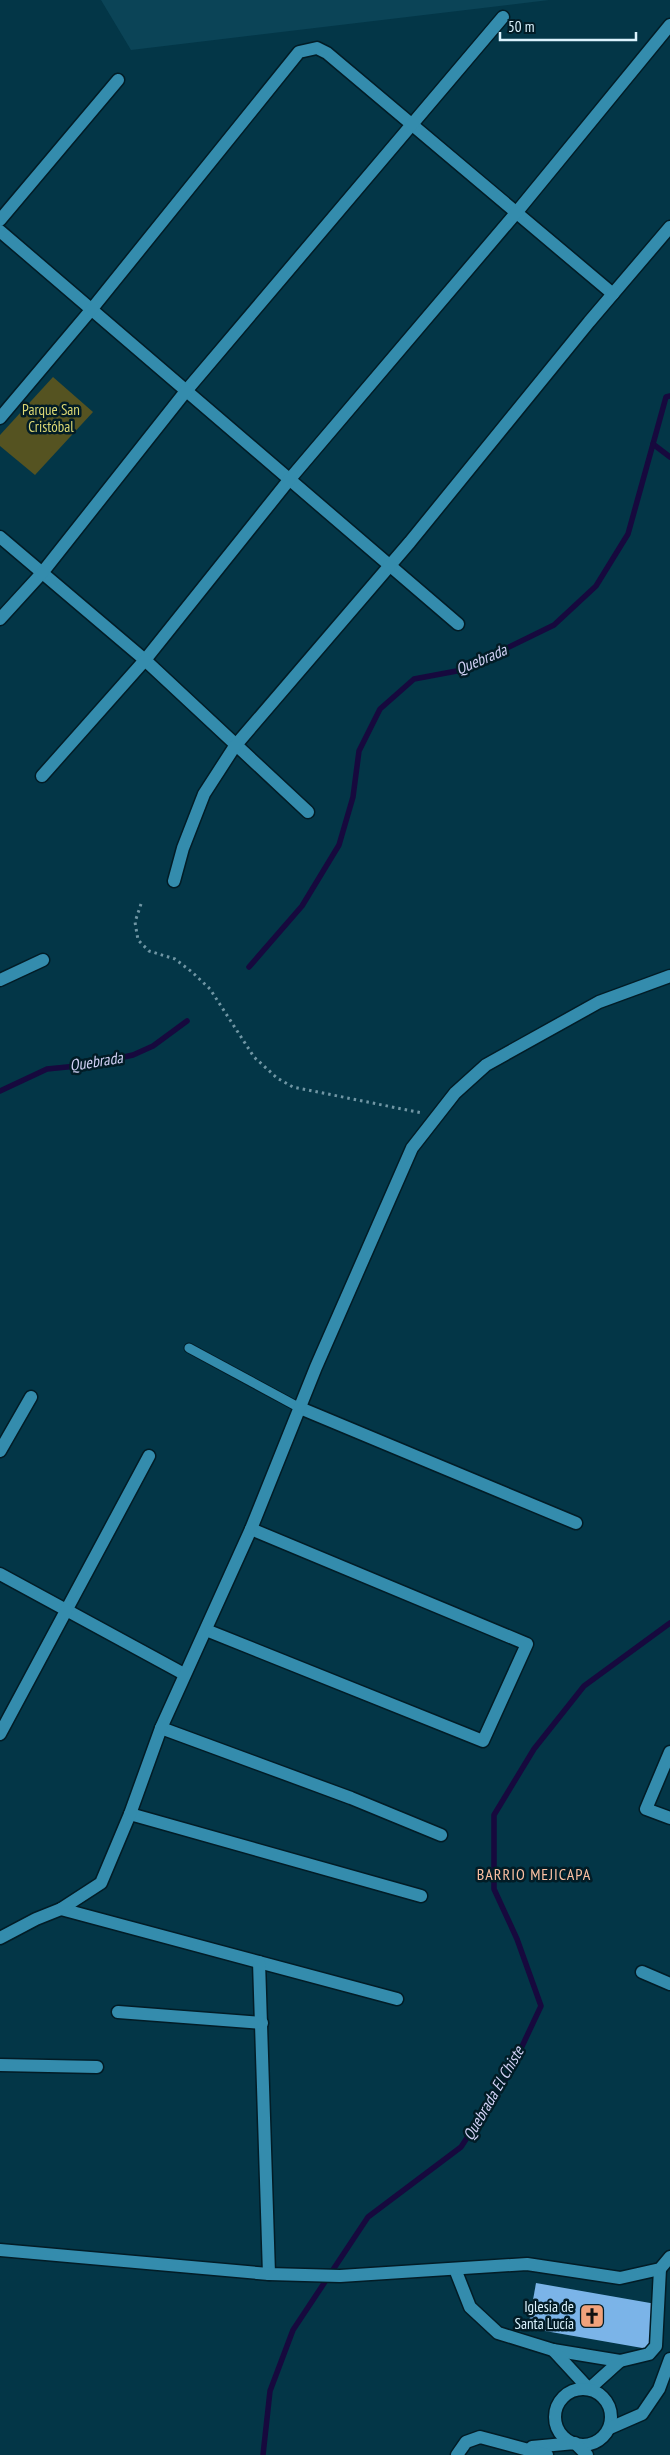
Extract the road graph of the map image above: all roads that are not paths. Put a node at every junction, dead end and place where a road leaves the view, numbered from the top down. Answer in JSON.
{"nodes":[{"id":1,"x":503,"y":17,"type":"dead end"},
{"id":2,"x":670,"y":25,"type":"edge"},
{"id":3,"x":118,"y":80,"type":"dead end"},
{"id":4,"x":412,"y":124,"type":"junction"},
{"id":5,"x":516,"y":213,"type":"junction"},
{"id":6,"x":0,"y":220,"type":"edge"},
{"id":7,"x":670,"y":227,"type":"edge"},
{"id":8,"x":0,"y":231,"type":"edge"},
{"id":9,"x":613,"y":294,"type":"junction"},
{"id":10,"x":91,"y":310,"type":"junction"},
{"id":11,"x":186,"y":391,"type":"junction"},
{"id":12,"x":0,"y":418,"type":"edge"},
{"id":13,"x":289,"y":480,"type":"junction"},
{"id":14,"x":0,"y":537,"type":"edge"},
{"id":15,"x":389,"y":566,"type":"junction"},
{"id":16,"x":42,"y":573,"type":"junction"},
{"id":17,"x":0,"y":618,"type":"edge"},
{"id":18,"x":458,"y":624,"type":"dead end"},
{"id":19,"x":144,"y":660,"type":"junction"},
{"id":20,"x":235,"y":746,"type":"junction"},
{"id":21,"x":42,"y":776,"type":"dead end"},
{"id":22,"x":308,"y":812,"type":"dead end"},
{"id":23,"x":174,"y":881,"type":"dead end"},
{"id":24,"x":43,"y":960,"type":"dead end"},
{"id":25,"x":670,"y":976,"type":"edge"},
{"id":26,"x":0,"y":980,"type":"edge"},
{"id":27,"x":188,"y":1348,"type":"dead end"},
{"id":28,"x":31,"y":1397,"type":"dead end"},
{"id":29,"x":300,"y":1408,"type":"junction"},
{"id":30,"x":0,"y":1451,"type":"edge"},
{"id":31,"x":149,"y":1456,"type":"dead end"},
{"id":32,"x":576,"y":1523,"type":"dead end"},
{"id":33,"x":251,"y":1529,"type":"junction"},
{"id":34,"x":0,"y":1574,"type":"edge"},
{"id":35,"x":66,"y":1610,"type":"junction"},
{"id":36,"x":206,"y":1630,"type":"junction"},
{"id":37,"x":184,"y":1674,"type":"junction"},
{"id":38,"x":161,"y":1728,"type":"junction"},
{"id":39,"x":0,"y":1734,"type":"edge"},
{"id":40,"x":670,"y":1752,"type":"edge"},
{"id":41,"x":130,"y":1814,"type":"junction"},
{"id":42,"x":670,"y":1818,"type":"edge"},
{"id":43,"x":440,"y":1835,"type":"dead end"},
{"id":44,"x":421,"y":1896,"type":"dead end"},
{"id":45,"x":61,"y":1909,"type":"junction"},
{"id":46,"x":0,"y":1938,"type":"edge"},
{"id":47,"x":259,"y":1962,"type":"junction"},
{"id":48,"x":642,"y":1972,"type":"dead end"},
{"id":49,"x":670,"y":1984,"type":"edge"},
{"id":50,"x":397,"y":1999,"type":"dead end"},
{"id":51,"x":118,"y":2012,"type":"dead end"},
{"id":52,"x":262,"y":2023,"type":"junction"},
{"id":53,"x":0,"y":2065,"type":"edge"},
{"id":54,"x":97,"y":2067,"type":"dead end"},
{"id":55,"x":0,"y":2250,"type":"edge"},
{"id":56,"x":670,"y":2257,"type":"edge"},
{"id":57,"x":455,"y":2268,"type":"junction"},
{"id":58,"x":660,"y":2268,"type":"junction"},
{"id":59,"x":269,"y":2274,"type":"junction"},
{"id":60,"x":656,"y":2346,"type":"junction"},
{"id":61,"x":553,"y":2350,"type":"junction"},
{"id":62,"x":670,"y":2350,"type":"edge"},
{"id":63,"x":670,"y":2359,"type":"edge"},
{"id":64,"x":620,"y":2361,"type":"junction"},
{"id":65,"x":589,"y":2389,"type":"junction"},
{"id":66,"x":610,"y":2428,"type":"junction"},
{"id":67,"x":575,"y":2443,"type":"junction"},
{"id":68,"x":522,"y":2448,"type":"junction"},
{"id":69,"x":457,"y":2455,"type":"edge"},
{"id":70,"x":547,"y":2455,"type":"edge"},
{"id":71,"x":587,"y":2455,"type":"edge"}],
"edges":[{"from":1,"to":4,"type":"street"},
{"from":2,"to":5,"type":"street"},
{"from":3,"to":6,"type":"street"},
{"from":4,"to":5,"type":"street"},
{"from":4,"to":10,"type":"street"},
{"from":4,"to":11,"type":"street"},
{"from":5,"to":9,"type":"street"},
{"from":5,"to":13,"type":"street"},
{"from":7,"to":9,"type":"street"},
{"from":8,"to":10,"type":"street"},
{"from":9,"to":15,"type":"street"},
{"from":10,"to":11,"type":"street"},
{"from":10,"to":12,"type":"street"},
{"from":11,"to":13,"type":"street"},
{"from":11,"to":16,"type":"street"},
{"from":13,"to":15,"type":"street"},
{"from":13,"to":19,"type":"street"},
{"from":14,"to":16,"type":"street"},
{"from":15,"to":18,"type":"street"},
{"from":15,"to":20,"type":"street"},
{"from":16,"to":17,"type":"street"},
{"from":16,"to":19,"type":"street"},
{"from":19,"to":20,"type":"street"},
{"from":19,"to":21,"type":"street"},
{"from":20,"to":22,"type":"street"},
{"from":20,"to":23,"type":"street"},
{"from":24,"to":26,"type":"street"},
{"from":25,"to":29,"type":"street"},
{"from":27,"to":29,"type":"lane"},
{"from":28,"to":30,"type":"street"},
{"from":29,"to":32,"type":"street"},
{"from":29,"to":33,"type":"street"},
{"from":31,"to":35,"type":"street"},
{"from":33,"to":36,"type":"street"},
{"from":33,"to":36,"type":"street"},
{"from":34,"to":35,"type":"street"},
{"from":35,"to":37,"type":"street"},
{"from":35,"to":39,"type":"street"},
{"from":36,"to":37,"type":"street"},
{"from":37,"to":38,"type":"street"},
{"from":38,"to":41,"type":"street"},
{"from":38,"to":43,"type":"street"},
{"from":40,"to":42,"type":"street"},
{"from":41,"to":44,"type":"street"},
{"from":41,"to":45,"type":"street"},
{"from":45,"to":46,"type":"street"},
{"from":45,"to":47,"type":"street"},
{"from":47,"to":50,"type":"street"},
{"from":47,"to":52,"type":"street"},
{"from":48,"to":49,"type":"street"},
{"from":51,"to":52,"type":"street"},
{"from":52,"to":59,"type":"street"},
{"from":53,"to":54,"type":"street"},
{"from":55,"to":59,"type":"street"},
{"from":56,"to":58,"type":"street"},
{"from":57,"to":58,"type":"street"},
{"from":57,"to":59,"type":"street"},
{"from":57,"to":61,"type":"street"},
{"from":58,"to":60,"type":"street"},
{"from":60,"to":62,"type":"street"},
{"from":60,"to":64,"type":"street"},
{"from":61,"to":64,"type":"street"},
{"from":61,"to":65,"type":"street"},
{"from":63,"to":66,"type":"street"},
{"from":64,"to":65,"type":"street"},
{"from":65,"to":66,"type":"street"},
{"from":65,"to":67,"type":"street"},
{"from":66,"to":67,"type":"street"},
{"from":67,"to":68,"type":"street"},
{"from":67,"to":71,"type":"street"},
{"from":68,"to":69,"type":"street"},
{"from":68,"to":70,"type":"street"}]}
